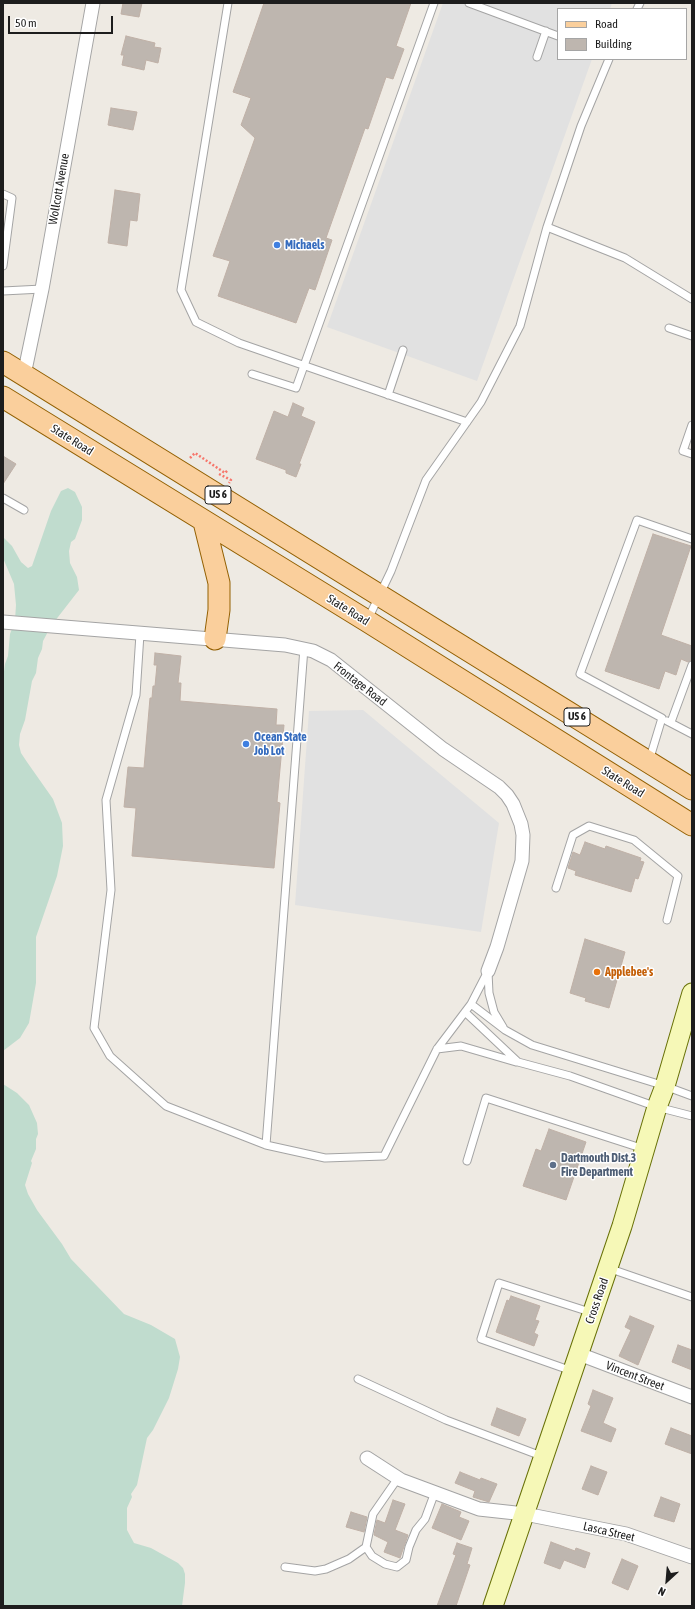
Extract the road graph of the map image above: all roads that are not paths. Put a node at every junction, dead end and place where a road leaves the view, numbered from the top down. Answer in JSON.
{"nodes":[{"id":1,"x":93,"y":3,"type":"edge"},
{"id":2,"x":228,"y":3,"type":"edge"},
{"id":3,"x":434,"y":3,"type":"edge"},
{"id":4,"x":469,"y":3,"type":"edge"},
{"id":5,"x":546,"y":31,"type":"junction"},
{"id":6,"x":557,"y":36,"type":"edge"},
{"id":7,"x":536,"y":57,"type":"dead end"},
{"id":8,"x":609,"y":60,"type":"edge"},
{"id":9,"x":3,"y":194,"type":"edge"},
{"id":10,"x":547,"y":228,"type":"junction"},
{"id":11,"x":3,"y":266,"type":"edge"},
{"id":12,"x":42,"y":289,"type":"junction"},
{"id":13,"x":3,"y":291,"type":"edge"},
{"id":14,"x":692,"y":299,"type":"edge"},
{"id":15,"x":669,"y":328,"type":"dead end"},
{"id":16,"x":692,"y":336,"type":"edge"},
{"id":17,"x":403,"y":350,"type":"dead end"},
{"id":18,"x":3,"y":362,"type":"edge"},
{"id":19,"x":304,"y":366,"type":"junction"},
{"id":20,"x":252,"y":374,"type":"dead end"},
{"id":21,"x":24,"y":375,"type":"junction"},
{"id":22,"x":388,"y":395,"type":"junction"},
{"id":23,"x":3,"y":397,"type":"edge"},
{"id":24,"x":467,"y":422,"type":"junction"},
{"id":25,"x":692,"y":425,"type":"edge"},
{"id":26,"x":692,"y":454,"type":"edge"},
{"id":27,"x":3,"y":498,"type":"edge"},
{"id":28,"x":24,"y":510,"type":"dead end"},
{"id":29,"x":204,"y":522,"type":"junction"},
{"id":30,"x":692,"y":539,"type":"edge"},
{"id":31,"x":381,"y":595,"type":"junction"},
{"id":32,"x":367,"y":621,"type":"junction"},
{"id":33,"x":3,"y":622,"type":"edge"},
{"id":34,"x":140,"y":634,"type":"junction"},
{"id":35,"x":215,"y":639,"type":"junction"},
{"id":36,"x":304,"y":648,"type":"junction"},
{"id":37,"x":692,"y":665,"type":"edge"},
{"id":38,"x":662,"y":718,"type":"junction"},
{"id":39,"x":671,"y":722,"type":"junction"},
{"id":40,"x":692,"y":734,"type":"edge"},
{"id":41,"x":649,"y":762,"type":"junction"},
{"id":42,"x":692,"y":789,"type":"edge"},
{"id":43,"x":692,"y":825,"type":"edge"},
{"id":44,"x":556,"y":888,"type":"dead end"},
{"id":45,"x":667,"y":920,"type":"dead end"},
{"id":46,"x":488,"y":971,"type":"junction"},
{"id":47,"x":692,"y":993,"type":"edge"},
{"id":48,"x":471,"y":1004,"type":"junction"},
{"id":49,"x":465,"y":1012,"type":"junction"},
{"id":50,"x":505,"y":1030,"type":"junction"},
{"id":51,"x":437,"y":1049,"type":"junction"},
{"id":52,"x":518,"y":1062,"type":"junction"},
{"id":53,"x":666,"y":1086,"type":"junction"},
{"id":54,"x":692,"y":1096,"type":"edge"},
{"id":55,"x":657,"y":1107,"type":"junction"},
{"id":56,"x":692,"y":1116,"type":"edge"},
{"id":57,"x":266,"y":1146,"type":"junction"},
{"id":58,"x":645,"y":1149,"type":"junction"},
{"id":59,"x":467,"y":1161,"type":"dead end"},
{"id":60,"x":608,"y":1268,"type":"junction"},
{"id":61,"x":692,"y":1297,"type":"edge"},
{"id":62,"x":593,"y":1313,"type":"junction"},
{"id":63,"x":576,"y":1362,"type":"junction"},
{"id":64,"x":358,"y":1379,"type":"dead end"},
{"id":65,"x":692,"y":1397,"type":"edge"},
{"id":66,"x":544,"y":1457,"type":"junction"},
{"id":67,"x":367,"y":1458,"type":"dead end"},
{"id":68,"x":398,"y":1478,"type":"junction"},
{"id":69,"x":435,"y":1492,"type":"junction"},
{"id":70,"x":525,"y":1514,"type":"junction"},
{"id":71,"x":366,"y":1547,"type":"junction"},
{"id":72,"x":692,"y":1557,"type":"edge"},
{"id":73,"x":285,"y":1567,"type":"dead end"},
{"id":74,"x":493,"y":1606,"type":"edge"}],
"edges":[{"from":1,"to":12,"type":"street","name":"Wollcott Avenue"},
{"from":2,"to":19,"type":"lane"},
{"from":3,"to":19,"type":"lane"},
{"from":4,"to":5,"type":"lane"},
{"from":5,"to":6,"type":"lane"},
{"from":5,"to":7,"type":"lane"},
{"from":8,"to":10,"type":"lane"},
{"from":9,"to":11,"type":"lane"},
{"from":10,"to":14,"type":"lane"},
{"from":10,"to":24,"type":"lane"},
{"from":12,"to":13,"type":"lane"},
{"from":12,"to":21,"type":"street","name":"Wollcott Avenue"},
{"from":15,"to":16,"type":"lane"},
{"from":17,"to":22,"type":"lane"},
{"from":18,"to":21,"type":"main road","number":"US 6"},
{"from":19,"to":20,"type":"lane"},
{"from":19,"to":22,"type":"lane"},
{"from":21,"to":31,"type":"main road","number":"US 6"},
{"from":22,"to":24,"type":"lane"},
{"from":23,"to":29,"type":"main road","name":"State Road","number":"US 6"},
{"from":24,"to":31,"type":"lane"},
{"from":25,"to":26,"type":"lane"},
{"from":27,"to":28,"type":"lane"},
{"from":29,"to":32,"type":"main road","name":"State Road","number":"US 6"},
{"from":29,"to":35,"type":"main road"},
{"from":30,"to":38,"type":"lane"},
{"from":31,"to":32,"type":"lane"},
{"from":31,"to":41,"type":"main road","number":"US 6"},
{"from":32,"to":43,"type":"main road","name":"State Road","number":"US 6"},
{"from":33,"to":34,"type":"street","name":"Frontage Road"},
{"from":34,"to":35,"type":"street","name":"Frontage Road"},
{"from":34,"to":57,"type":"lane"},
{"from":35,"to":36,"type":"street","name":"Frontage Road"},
{"from":36,"to":46,"type":"street","name":"Frontage Road"},
{"from":36,"to":57,"type":"lane"},
{"from":37,"to":39,"type":"lane"},
{"from":38,"to":39,"type":"lane"},
{"from":38,"to":41,"type":"lane"},
{"from":39,"to":40,"type":"lane"},
{"from":41,"to":42,"type":"main road","number":"US 6"},
{"from":44,"to":45,"type":"lane"},
{"from":46,"to":48,"type":"lane"},
{"from":46,"to":50,"type":"lane"},
{"from":47,"to":53,"type":"street","name":"Cross Road"},
{"from":48,"to":49,"type":"lane"},
{"from":48,"to":50,"type":"lane"},
{"from":49,"to":51,"type":"lane"},
{"from":49,"to":52,"type":"lane"},
{"from":50,"to":53,"type":"lane"},
{"from":51,"to":52,"type":"lane"},
{"from":51,"to":57,"type":"lane"},
{"from":52,"to":55,"type":"lane"},
{"from":53,"to":54,"type":"lane"},
{"from":53,"to":55,"type":"street","name":"Cross Road"},
{"from":55,"to":56,"type":"lane"},
{"from":55,"to":58,"type":"street","name":"Cross Road"},
{"from":58,"to":59,"type":"lane"},
{"from":58,"to":60,"type":"street","name":"Cross Road"},
{"from":60,"to":61,"type":"lane"},
{"from":60,"to":62,"type":"street","name":"Cross Road"},
{"from":62,"to":63,"type":"street","name":"Cross Road"},
{"from":62,"to":63,"type":"lane"},
{"from":63,"to":65,"type":"street","name":"Vincent Street"},
{"from":63,"to":66,"type":"street","name":"Cross Road"},
{"from":64,"to":66,"type":"lane"},
{"from":66,"to":70,"type":"street","name":"Cross Road"},
{"from":67,"to":68,"type":"street","name":"Lasca Street"},
{"from":68,"to":69,"type":"street","name":"Lasca Street"},
{"from":68,"to":71,"type":"lane"},
{"from":69,"to":70,"type":"street","name":"Lasca Street"},
{"from":69,"to":71,"type":"lane"},
{"from":70,"to":72,"type":"street","name":"Lasca Street"},
{"from":70,"to":74,"type":"street","name":"Cross Road"},
{"from":71,"to":73,"type":"lane"}]}
